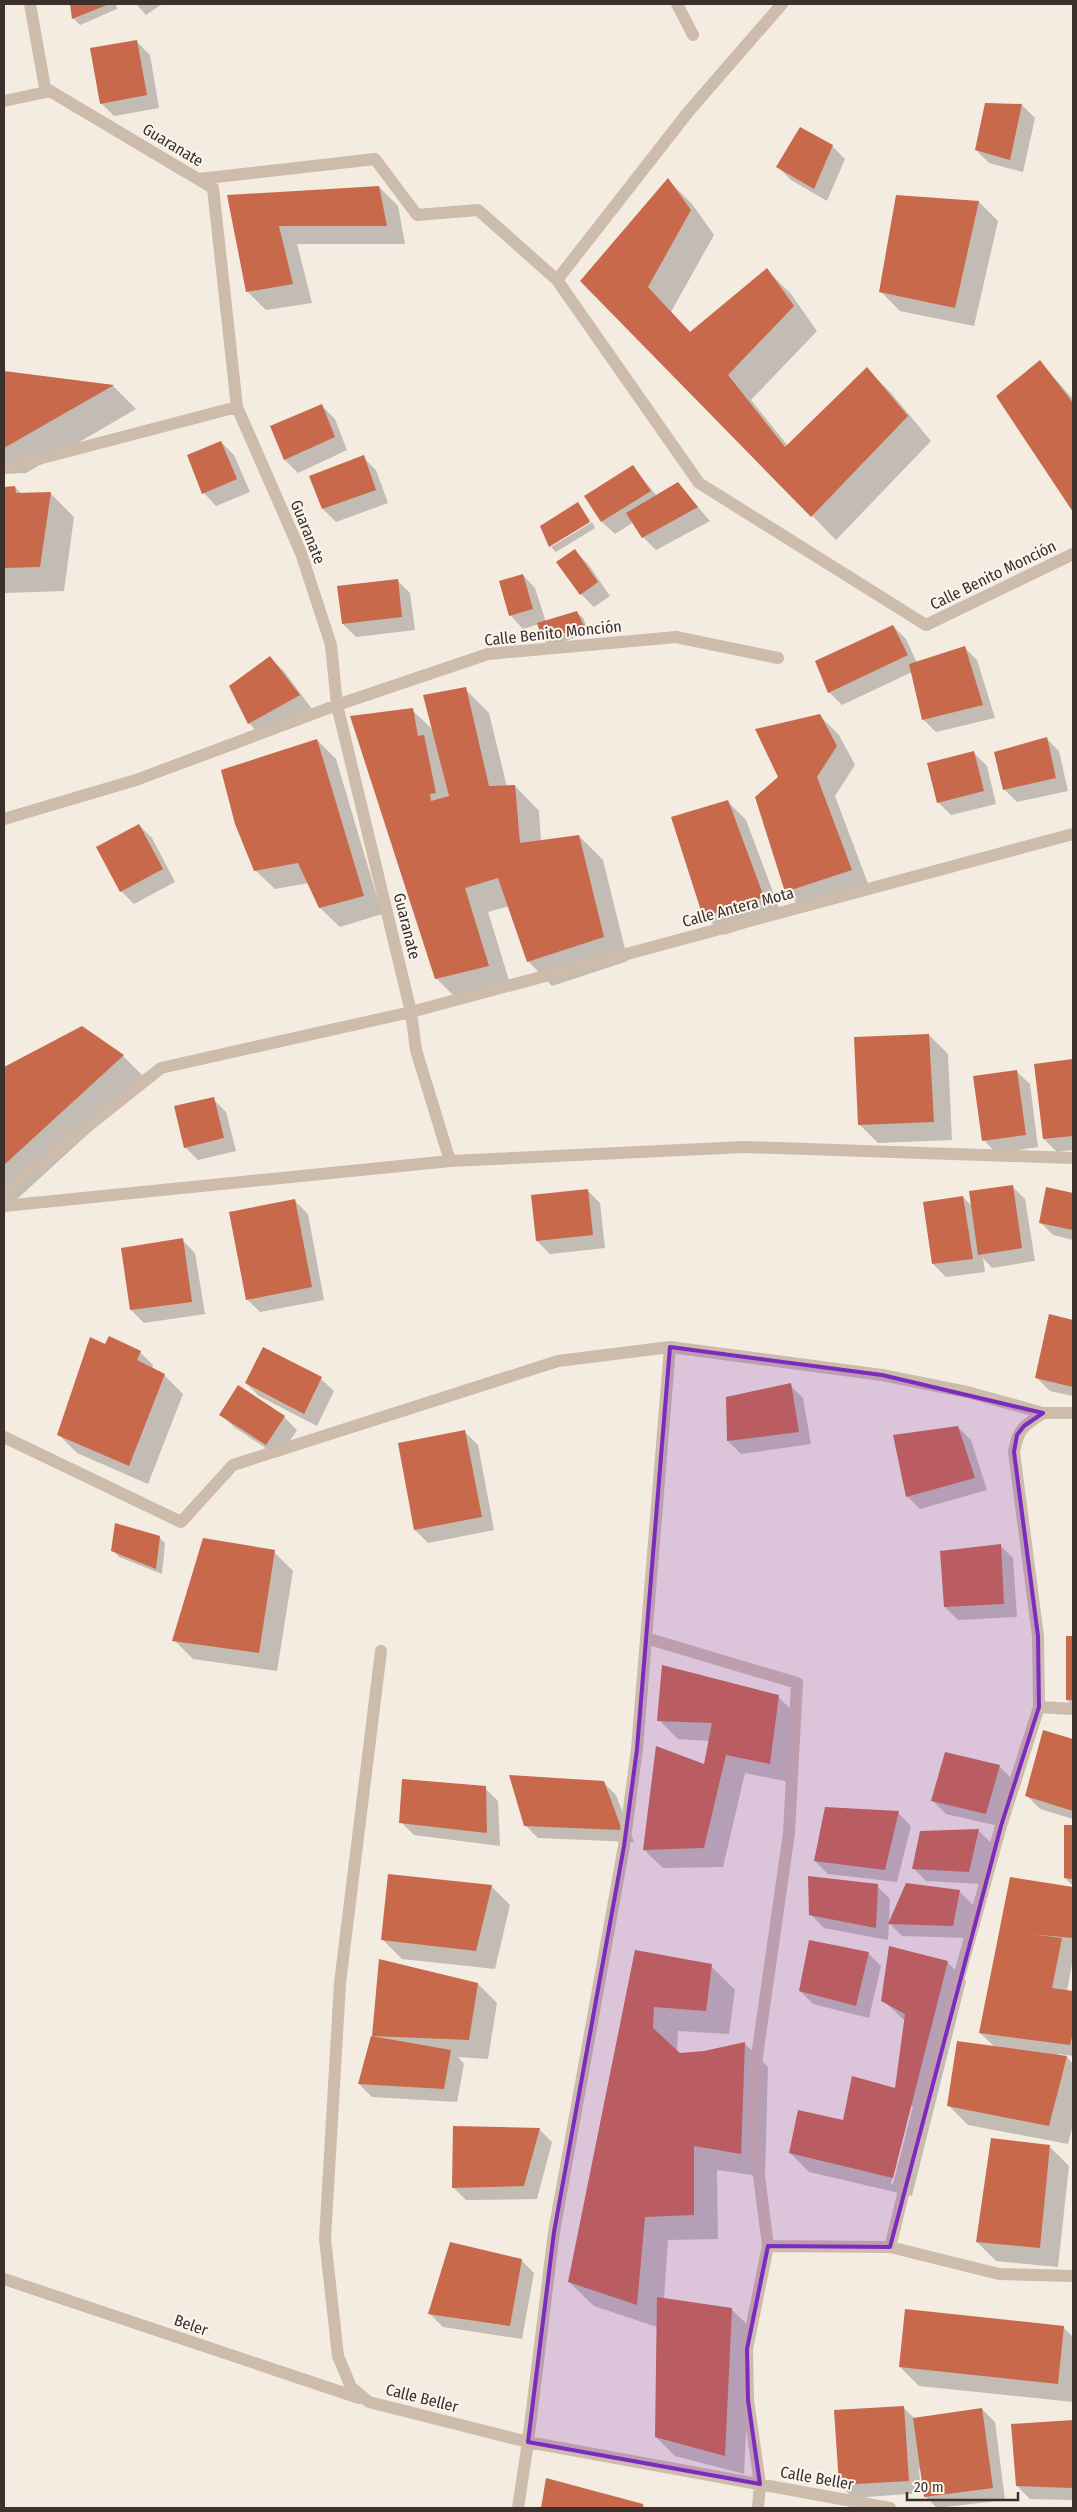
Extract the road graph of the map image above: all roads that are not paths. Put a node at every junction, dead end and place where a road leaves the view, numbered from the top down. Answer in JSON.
{"nodes":[{"id":1,"x":30,"y":4,"type":"edge"},
{"id":2,"x":677,"y":4,"type":"edge"},
{"id":3,"x":782,"y":4,"type":"edge"},
{"id":4,"x":693,"y":35,"type":"dead end"},
{"id":5,"x":51,"y":91,"type":"junction"},
{"id":6,"x":4,"y":101,"type":"edge"},
{"id":7,"x":199,"y":179,"type":"junction"},
{"id":8,"x":557,"y":280,"type":"junction"},
{"id":9,"x":237,"y":407,"type":"junction"},
{"id":10,"x":4,"y":468,"type":"edge"},
{"id":11,"x":1073,"y":554,"type":"edge"},
{"id":12,"x":778,"y":658,"type":"dead end"},
{"id":13,"x":337,"y":705,"type":"junction"},
{"id":14,"x":4,"y":819,"type":"edge"},
{"id":15,"x":1073,"y":834,"type":"edge"},
{"id":16,"x":411,"y":1012,"type":"junction"},
{"id":17,"x":1073,"y":1158,"type":"edge"},
{"id":18,"x":450,"y":1161,"type":"junction"},
{"id":19,"x":4,"y":1192,"type":"edge"},
{"id":20,"x":4,"y":1206,"type":"edge"},
{"id":21,"x":670,"y":1347,"type":"junction"},
{"id":22,"x":1043,"y":1413,"type":"junction"},
{"id":23,"x":1073,"y":1413,"type":"edge"},
{"id":24,"x":4,"y":1437,"type":"edge"},
{"id":25,"x":646,"y":1638,"type":"junction"},
{"id":26,"x":381,"y":1651,"type":"dead end"},
{"id":27,"x":1039,"y":1707,"type":"junction"},
{"id":28,"x":1073,"y":1709,"type":"edge"},
{"id":29,"x":768,"y":2246,"type":"junction"},
{"id":30,"x":890,"y":2248,"type":"junction"},
{"id":31,"x":1073,"y":2276,"type":"edge"},
{"id":32,"x":4,"y":2279,"type":"edge"},
{"id":33,"x":369,"y":2402,"type":"junction"},
{"id":34,"x":528,"y":2442,"type":"junction"},
{"id":35,"x":760,"y":2484,"type":"junction"},
{"id":36,"x":518,"y":2508,"type":"edge"},
{"id":37,"x":758,"y":2508,"type":"edge"},
{"id":38,"x":890,"y":2508,"type":"edge"}],
"edges":[{"from":1,"to":5,"type":"street"},
{"from":2,"to":4,"type":"street"},
{"from":3,"to":8,"type":"street"},
{"from":5,"to":6,"type":"street"},
{"from":5,"to":7,"type":"street","name":"Guaranate"},
{"from":7,"to":8,"type":"street"},
{"from":7,"to":9,"type":"street","name":"Guaranate"},
{"from":8,"to":11,"type":"street","name":"Calle Benito Monción"},
{"from":9,"to":10,"type":"street"},
{"from":9,"to":13,"type":"street","name":"Guaranate"},
{"from":12,"to":13,"type":"street","name":"Calle Benito Monción"},
{"from":13,"to":14,"type":"street","name":"Calle Benito Monción"},
{"from":13,"to":16,"type":"street","name":"Guaranate"},
{"from":15,"to":16,"type":"street","name":"Calle Antera Mota"},
{"from":16,"to":18,"type":"street","name":"Guaranate"},
{"from":16,"to":19,"type":"street","name":"Calle Antera Mota"},
{"from":17,"to":18,"type":"street"},
{"from":18,"to":20,"type":"street"},
{"from":21,"to":22,"type":"street"},
{"from":21,"to":24,"type":"street"},
{"from":21,"to":25,"type":"street"},
{"from":22,"to":23,"type":"street"},
{"from":22,"to":27,"type":"street"},
{"from":25,"to":29,"type":"street"},
{"from":25,"to":34,"type":"street"},
{"from":26,"to":33,"type":"street","name":"Calle Beller"},
{"from":27,"to":28,"type":"street"},
{"from":27,"to":30,"type":"street"},
{"from":29,"to":30,"type":"street"},
{"from":29,"to":35,"type":"street"},
{"from":30,"to":31,"type":"street"},
{"from":32,"to":33,"type":"street","name":"Beler"},
{"from":33,"to":34,"type":"street","name":"Calle Beller"},
{"from":34,"to":35,"type":"street","name":"Calle Beller"},
{"from":34,"to":36,"type":"street"},
{"from":35,"to":37,"type":"street"},
{"from":35,"to":38,"type":"street","name":"Calle Beller"}]}
